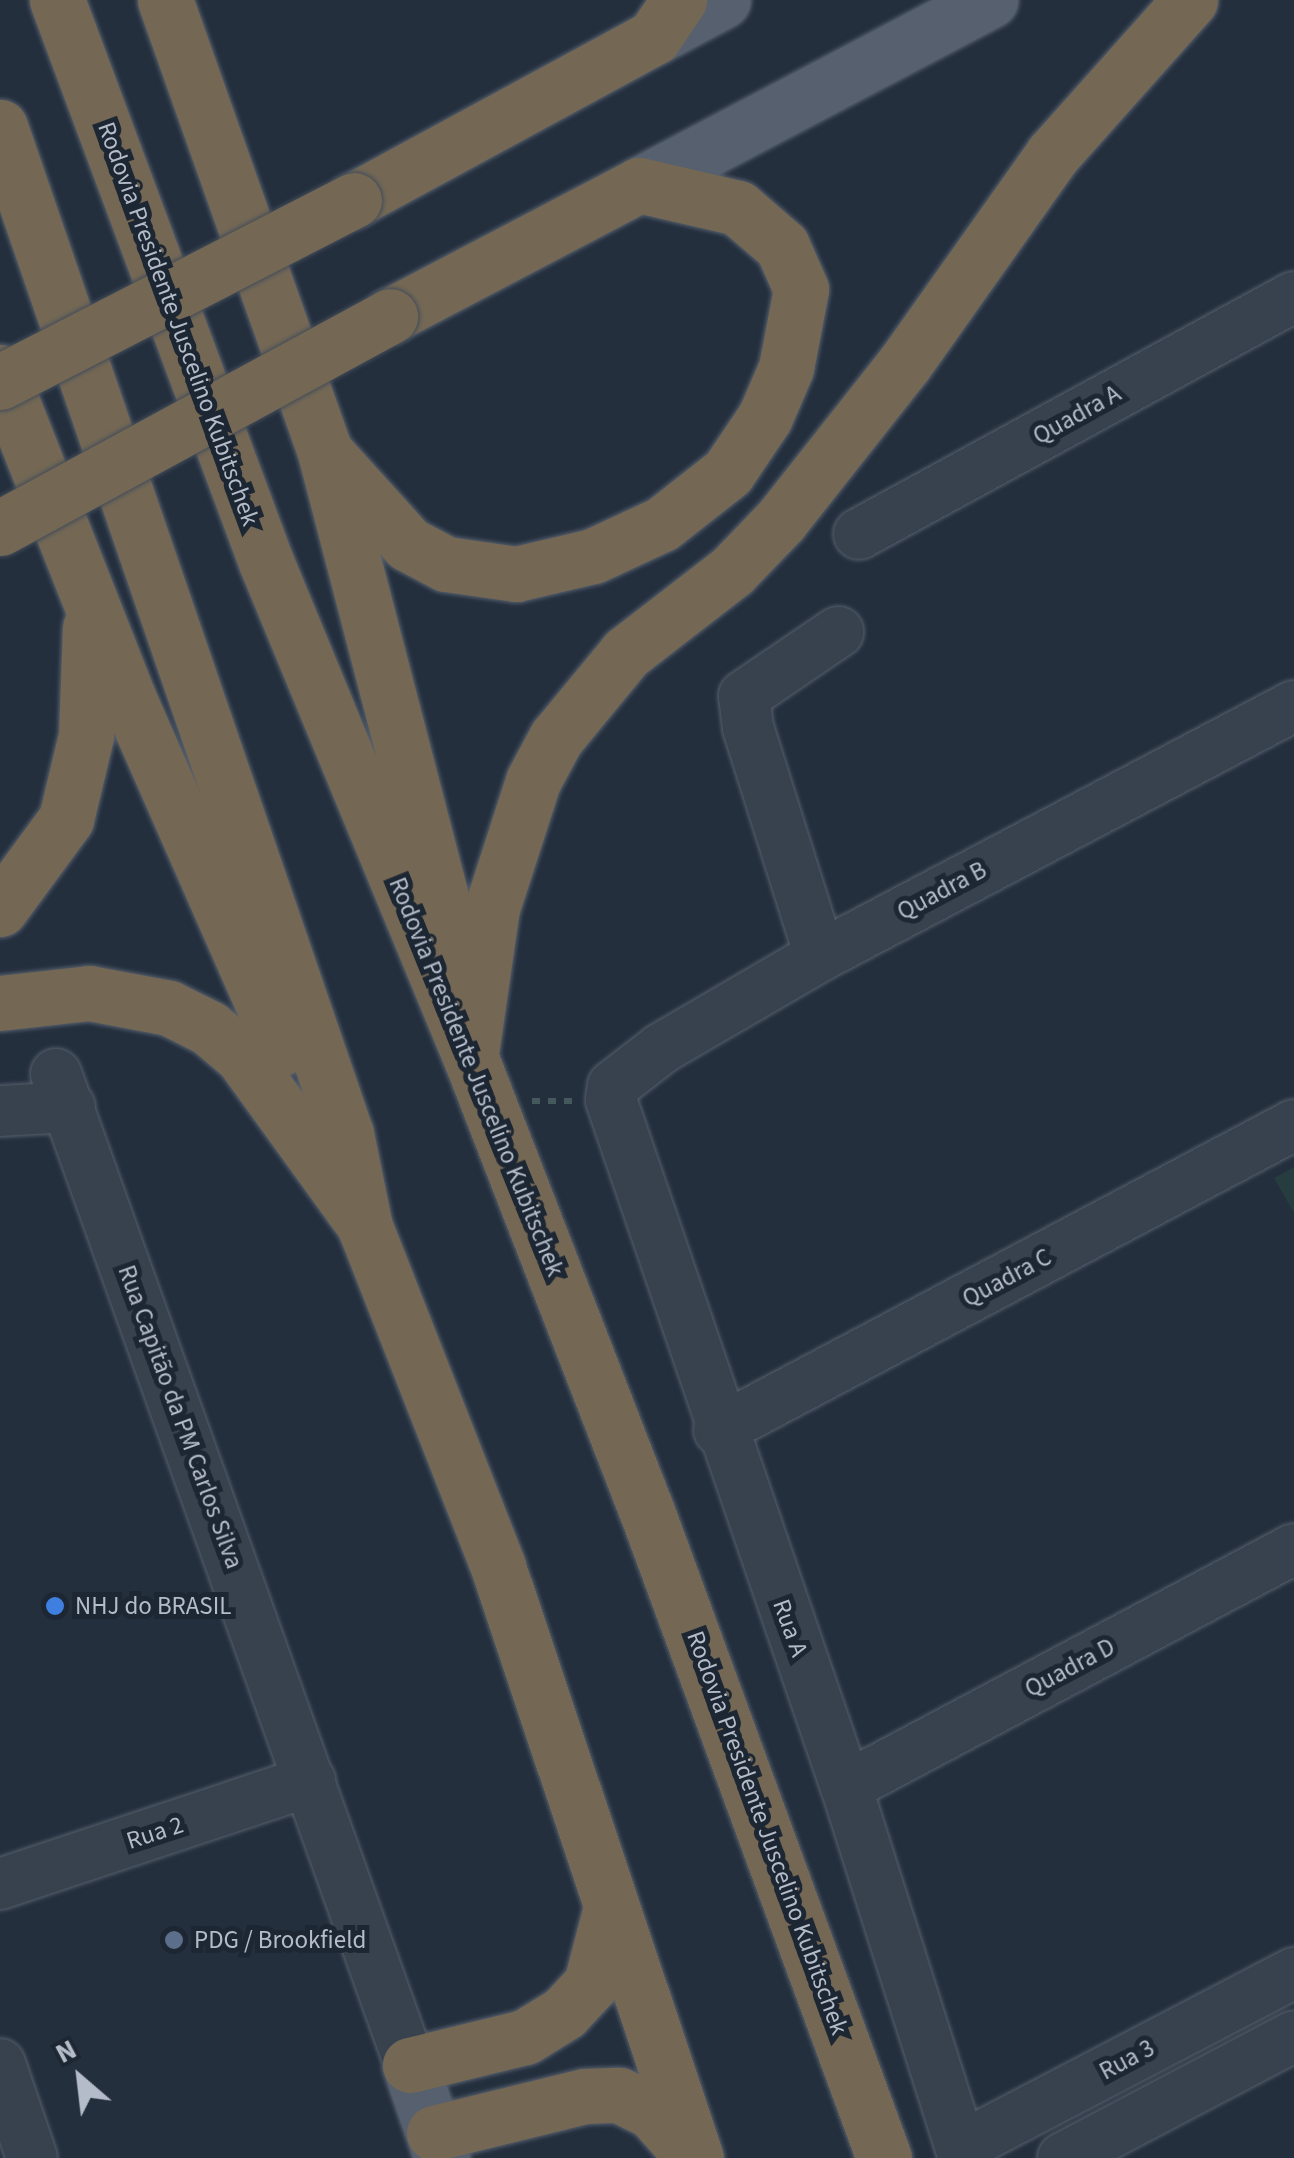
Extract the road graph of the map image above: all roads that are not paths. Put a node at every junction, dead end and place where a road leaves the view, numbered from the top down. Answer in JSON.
{"nodes":[{"id":1,"x":58,"y":0,"type":"edge"},
{"id":2,"x":722,"y":0,"type":"edge"},
{"id":3,"x":990,"y":0,"type":"edge"},
{"id":4,"x":1190,"y":0,"type":"edge"},
{"id":5,"x":168,"y":2,"type":"edge"},
{"id":6,"x":666,"y":19,"type":"edge"},
{"id":7,"x":0,"y":128,"type":"edge"},
{"id":8,"x":639,"y":185,"type":"junction"},
{"id":9,"x":1294,"y":297,"type":"edge"},
{"id":10,"x":0,"y":372,"type":"edge"},
{"id":11,"x":0,"y":382,"type":"edge"},
{"id":12,"x":325,"y":452,"type":"junction"},
{"id":13,"x":0,"y":528,"type":"edge"},
{"id":14,"x":859,"y":534,"type":"dead end"},
{"id":15,"x":90,"y":600,"type":"junction"},
{"id":16,"x":838,"y":632,"type":"dead end"},
{"id":17,"x":1294,"y":706,"type":"edge"},
{"id":18,"x":0,"y":909,"type":"edge"},
{"id":19,"x":820,"y":956,"type":"junction"},
{"id":20,"x":0,"y":1003,"type":"edge"},
{"id":21,"x":477,"y":1072,"type":"junction"},
{"id":22,"x":611,"y":1100,"type":"joint"},
{"id":23,"x":0,"y":1111,"type":"edge"},
{"id":24,"x":1294,"y":1125,"type":"edge"},
{"id":25,"x":363,"y":1224,"type":"junction"},
{"id":26,"x":720,"y":1430,"type":"junction"},
{"id":27,"x":1294,"y":1548,"type":"edge"},
{"id":28,"x":310,"y":1781,"type":"junction"},
{"id":29,"x":846,"y":1786,"type":"junction"},
{"id":30,"x":0,"y":1884,"type":"edge"},
{"id":31,"x":611,"y":1908,"type":"junction"},
{"id":32,"x":1294,"y":1973,"type":"edge"},
{"id":33,"x":1294,"y":2036,"type":"edge"},
{"id":34,"x":850,"y":2055,"type":"junction"},
{"id":35,"x":0,"y":2064,"type":"edge"},
{"id":36,"x":410,"y":2065,"type":"junction"},
{"id":37,"x":438,"y":2145,"type":"edge"},
{"id":38,"x":962,"y":2152,"type":"edge"},
{"id":39,"x":32,"y":2158,"type":"edge"},
{"id":40,"x":695,"y":2158,"type":"edge"},
{"id":41,"x":884,"y":2158,"type":"edge"},
{"id":42,"x":902,"y":2158,"type":"edge"},
{"id":43,"x":1064,"y":2158,"type":"edge"}],
"edges":[{"from":1,"to":21,"type":"highway","name":"Rodovia Presidente Juscelino Kubitschek"},
{"from":2,"to":6,"type":"main road"},
{"from":3,"to":8,"type":"main road"},
{"from":4,"to":21,"type":"highway"},
{"from":5,"to":12,"type":"highway"},
{"from":6,"to":11,"type":"highway","bridge":true},
{"from":7,"to":25,"type":"highway"},
{"from":8,"to":12,"type":"highway"},
{"from":8,"to":13,"type":"highway","bridge":true},
{"from":9,"to":14,"type":"street","name":"Quadra A"},
{"from":10,"to":15,"type":"highway"},
{"from":12,"to":21,"type":"highway"},
{"from":15,"to":18,"type":"highway"},
{"from":15,"to":25,"type":"highway"},
{"from":16,"to":19,"type":"street"},
{"from":17,"to":19,"type":"street","name":"Quadra B"},
{"from":19,"to":22,"type":"street","name":"Quadra B"},
{"from":20,"to":25,"type":"highway"},
{"from":21,"to":34,"type":"highway","name":"Rodovia Presidente Juscelino Kubitschek"},
{"from":22,"to":26,"type":"street","name":"Rua A"},
{"from":23,"to":28,"type":"street","name":"Rua Capitão da PM Carlos Silva"},
{"from":24,"to":26,"type":"street","name":"Quadra C"},
{"from":25,"to":31,"type":"highway"},
{"from":26,"to":29,"type":"street","name":"Rua A"},
{"from":27,"to":29,"type":"street","name":"Quadra D"},
{"from":28,"to":30,"type":"street","name":"Rua 2"},
{"from":28,"to":36,"type":"street","name":"Rua Capitão da PM Carlos Silva"},
{"from":29,"to":38,"type":"street","name":"Rua A"},
{"from":31,"to":36,"type":"highway"},
{"from":31,"to":40,"type":"highway"},
{"from":32,"to":38,"type":"street","name":"Rua 3"},
{"from":33,"to":43,"type":"street"},
{"from":34,"to":41,"type":"highway","name":"Rodovia Presidente Juscelino Kubitschek"},
{"from":34,"to":42,"type":"highway"},
{"from":35,"to":39,"type":"street"},
{"from":36,"to":37,"type":"main road","name":"Rua Capitão da PM Carlos Silva"},
{"from":37,"to":40,"type":"highway"}]}
